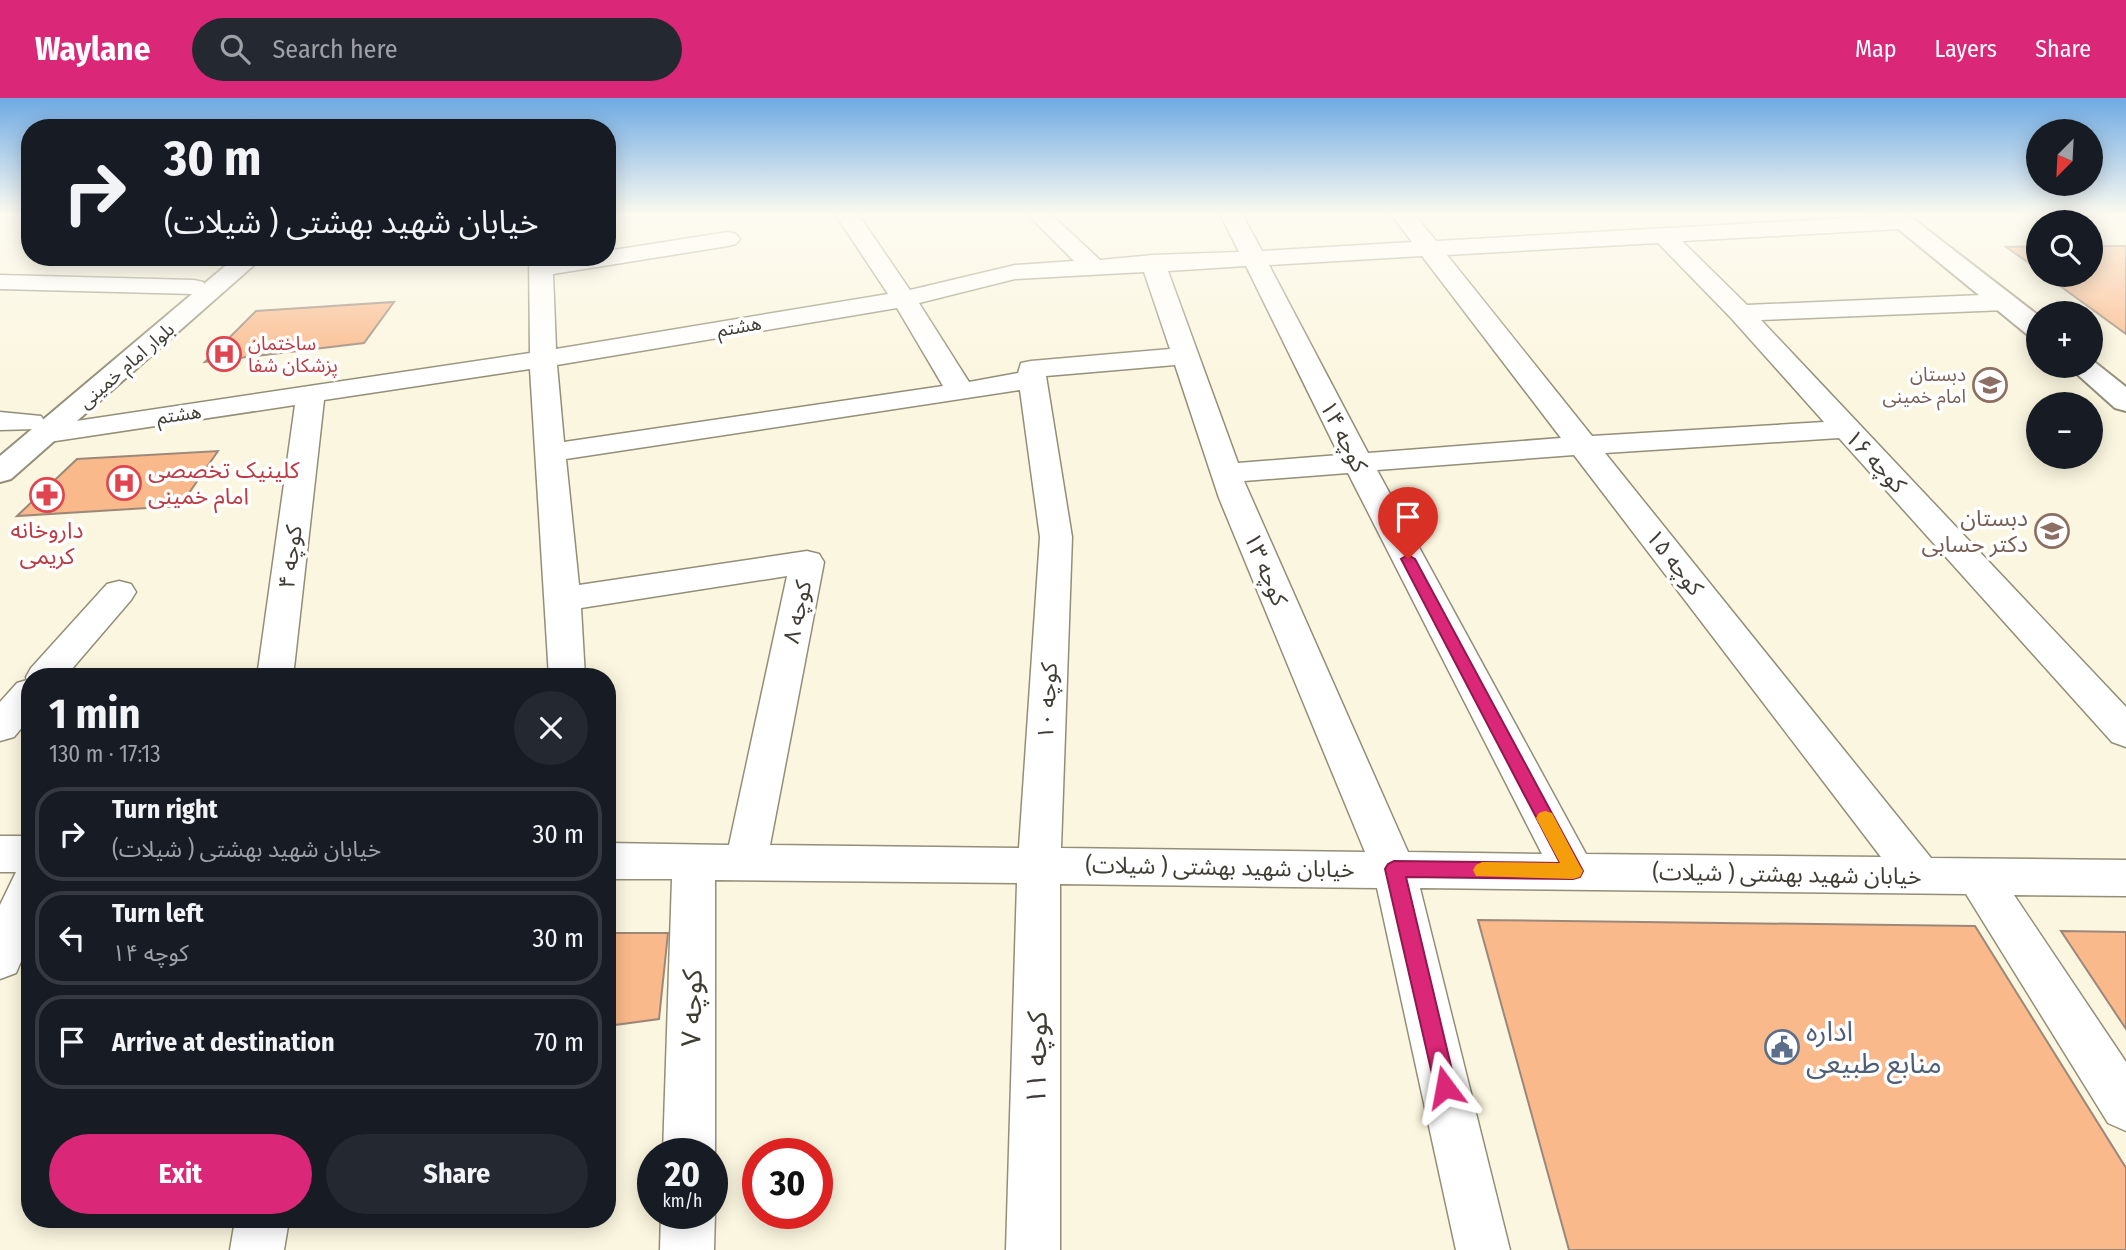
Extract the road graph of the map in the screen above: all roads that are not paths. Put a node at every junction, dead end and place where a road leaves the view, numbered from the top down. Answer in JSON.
{"nodes":[{"id":1,"x":217,"y":268,"type":"edge"},
{"id":2,"x":238,"y":268,"type":"edge"},
{"id":3,"x":541,"y":268,"type":"edge"},
{"id":4,"x":883,"y":268,"type":"edge"},
{"id":5,"x":1081,"y":268,"type":"edge"},
{"id":6,"x":1155,"y":268,"type":"edge"},
{"id":7,"x":1259,"y":268,"type":"edge"},
{"id":8,"x":1446,"y":268,"type":"edge"},
{"id":9,"x":1695,"y":268,"type":"edge"},
{"id":10,"x":1965,"y":268,"type":"edge"},
{"id":11,"x":1985,"y":268,"type":"edge"},
{"id":12,"x":0,"y":282,"type":"edge"},
{"id":13,"x":194,"y":287,"type":"junction"},
{"id":14,"x":904,"y":299,"type":"junction"},
{"id":15,"x":2037,"y":301,"type":"edge"},
{"id":16,"x":2005,"y":302,"type":"junction"},
{"id":17,"x":1740,"y":313,"type":"junction"},
{"id":18,"x":2026,"y":319,"type":"edge"},
{"id":19,"x":2103,"y":351,"type":"edge"},
{"id":20,"x":1185,"y":356,"type":"junction"},
{"id":21,"x":543,"y":359,"type":"junction"},
{"id":22,"x":2126,"y":369,"type":"edge"},
{"id":23,"x":2097,"y":378,"type":"edge"},
{"id":24,"x":1033,"y":379,"type":"junction"},
{"id":25,"x":961,"y":393,"type":"junction"},
{"id":26,"x":310,"y":396,"type":"junction"},
{"id":27,"x":2126,"y":402,"type":"edge"},
{"id":28,"x":0,"y":421,"type":"edge"},
{"id":29,"x":40,"y":427,"type":"junction"},
{"id":30,"x":1847,"y":429,"type":"junction"},
{"id":31,"x":1584,"y":445,"type":"junction"},
{"id":32,"x":0,"y":447,"type":"edge"},
{"id":33,"x":549,"y":453,"type":"junction"},
{"id":34,"x":1357,"y":463,"type":"junction"},
{"id":35,"x":0,"y":472,"type":"edge"},
{"id":36,"x":1226,"y":473,"type":"junction"},
{"id":37,"x":1056,"y":537,"type":"joint"},
{"id":38,"x":119,"y":592,"type":"dead end"},
{"id":39,"x":564,"y":599,"type":"junction"},
{"id":40,"x":52,"y":668,"type":"edge"},
{"id":41,"x":276,"y":668,"type":"edge"},
{"id":42,"x":567,"y":668,"type":"edge"},
{"id":43,"x":21,"y":703,"type":"edge"},
{"id":44,"x":0,"y":727,"type":"edge"},
{"id":45,"x":2126,"y":732,"type":"edge"},
{"id":46,"x":0,"y":854,"type":"edge"},
{"id":47,"x":21,"y":854,"type":"edge"},
{"id":48,"x":616,"y":861,"type":"edge"},
{"id":49,"x":694,"y":862,"type":"junction"},
{"id":50,"x":746,"y":862,"type":"junction"},
{"id":51,"x":1039,"y":865,"type":"junction"},
{"id":52,"x":1394,"y":869,"type":"junction"},
{"id":53,"x":1573,"y":871,"type":"junction"},
{"id":54,"x":1920,"y":876,"type":"junction"},
{"id":55,"x":1978,"y":877,"type":"junction"},
{"id":56,"x":2126,"y":878,"type":"edge"},
{"id":57,"x":21,"y":907,"type":"edge"},
{"id":58,"x":0,"y":959,"type":"edge"},
{"id":59,"x":2126,"y":1106,"type":"edge"},
{"id":60,"x":689,"y":1138,"type":"edge"},
{"id":61,"x":261,"y":1228,"type":"edge"},
{"id":62,"x":688,"y":1229,"type":"edge"},
{"id":63,"x":257,"y":1250,"type":"edge"},
{"id":64,"x":687,"y":1250,"type":"edge"},
{"id":65,"x":1033,"y":1250,"type":"edge"},
{"id":66,"x":1483,"y":1250,"type":"edge"}],
"edges":[{"from":1,"to":13,"type":"main road","name":"بلوار امام خمینی"},
{"from":2,"to":29,"type":"main road","name":"بلوار امام خمینی"},
{"from":3,"to":21,"type":"street"},
{"from":4,"to":14,"type":"street"},
{"from":5,"to":14,"type":"street","name":"هشتم"},
{"from":6,"to":20,"type":"street","name":"کوچه ۱۳"},
{"from":7,"to":34,"type":"street","name":"کوچه ۱۴"},
{"from":8,"to":31,"type":"street","name":"کوچه ۱۵"},
{"from":9,"to":17,"type":"street","name":"کوچه ۱۶"},
{"from":10,"to":16,"type":"main road"},
{"from":11,"to":15,"type":"main road"},
{"from":12,"to":13,"type":"street"},
{"from":13,"to":29,"type":"main road","name":"بلوار امام خمینی"},
{"from":14,"to":21,"type":"street","name":"هشتم"},
{"from":14,"to":25,"type":"street"},
{"from":16,"to":17,"type":"street"},
{"from":16,"to":18,"type":"main road"},
{"from":17,"to":30,"type":"street","name":"کوچه ۱۶"},
{"from":19,"to":22,"type":"main road"},
{"from":20,"to":24,"type":"street"},
{"from":20,"to":36,"type":"street","name":"کوچه ۱۳"},
{"from":21,"to":26,"type":"street","name":"هشتم"},
{"from":21,"to":33,"type":"street"},
{"from":23,"to":27,"type":"main road"},
{"from":24,"to":25,"type":"street"},
{"from":24,"to":37,"type":"street"},
{"from":25,"to":33,"type":"street"},
{"from":26,"to":29,"type":"street","name":"هشتم"},
{"from":26,"to":41,"type":"street","name":"کوچه ۴"},
{"from":28,"to":29,"type":"street","name":"هشتم"},
{"from":29,"to":32,"type":"main road","name":"بلوار امام خمینی"},
{"from":29,"to":35,"type":"main road","name":"بلوار امام خمینی"},
{"from":30,"to":31,"type":"street"},
{"from":30,"to":45,"type":"street","name":"کوچه ۱۶"},
{"from":31,"to":34,"type":"street"},
{"from":31,"to":54,"type":"street","name":"کوچه ۱۵"},
{"from":33,"to":39,"type":"street"},
{"from":34,"to":36,"type":"street"},
{"from":34,"to":53,"type":"street","name":"کوچه ۱۴"},
{"from":36,"to":52,"type":"street","name":"کوچه ۱۳"},
{"from":37,"to":51,"type":"street","name":"کوچه ۱۰"},
{"from":38,"to":40,"type":"street"},
{"from":39,"to":42,"type":"street"},
{"from":39,"to":50,"type":"street","name":"کوچه ۸"},
{"from":43,"to":44,"type":"street"},
{"from":46,"to":47,"type":"street"},
{"from":48,"to":49,"type":"street","name":"خیابان شهید بهشتی ( شیلات)"},
{"from":49,"to":50,"type":"street","name":"خیابان شهید بهشتی ( شیلات)"},
{"from":49,"to":60,"type":"street","name":"کوچه ۷"},
{"from":50,"to":51,"type":"street","name":"خیابان شهید بهشتی ( شیلات)"},
{"from":51,"to":52,"type":"street","name":"خیابان شهید بهشتی ( شیلات)"},
{"from":51,"to":65,"type":"street","name":"کوچه ۱۱"},
{"from":52,"to":53,"type":"street","name":"خیابان شهید بهشتی ( شیلات)"},
{"from":52,"to":66,"type":"street","name":"کوچه ۱۳"},
{"from":53,"to":54,"type":"street","name":"خیابان شهید بهشتی ( شیلات)"},
{"from":54,"to":55,"type":"street","name":"خیابان شهید بهشتی ( شیلات)"},
{"from":55,"to":56,"type":"street","name":"خیابان شهید بهشتی ( شیلات)"},
{"from":55,"to":59,"type":"street"},
{"from":57,"to":58,"type":"street"},
{"from":61,"to":63,"type":"street"},
{"from":62,"to":64,"type":"street"}]}
